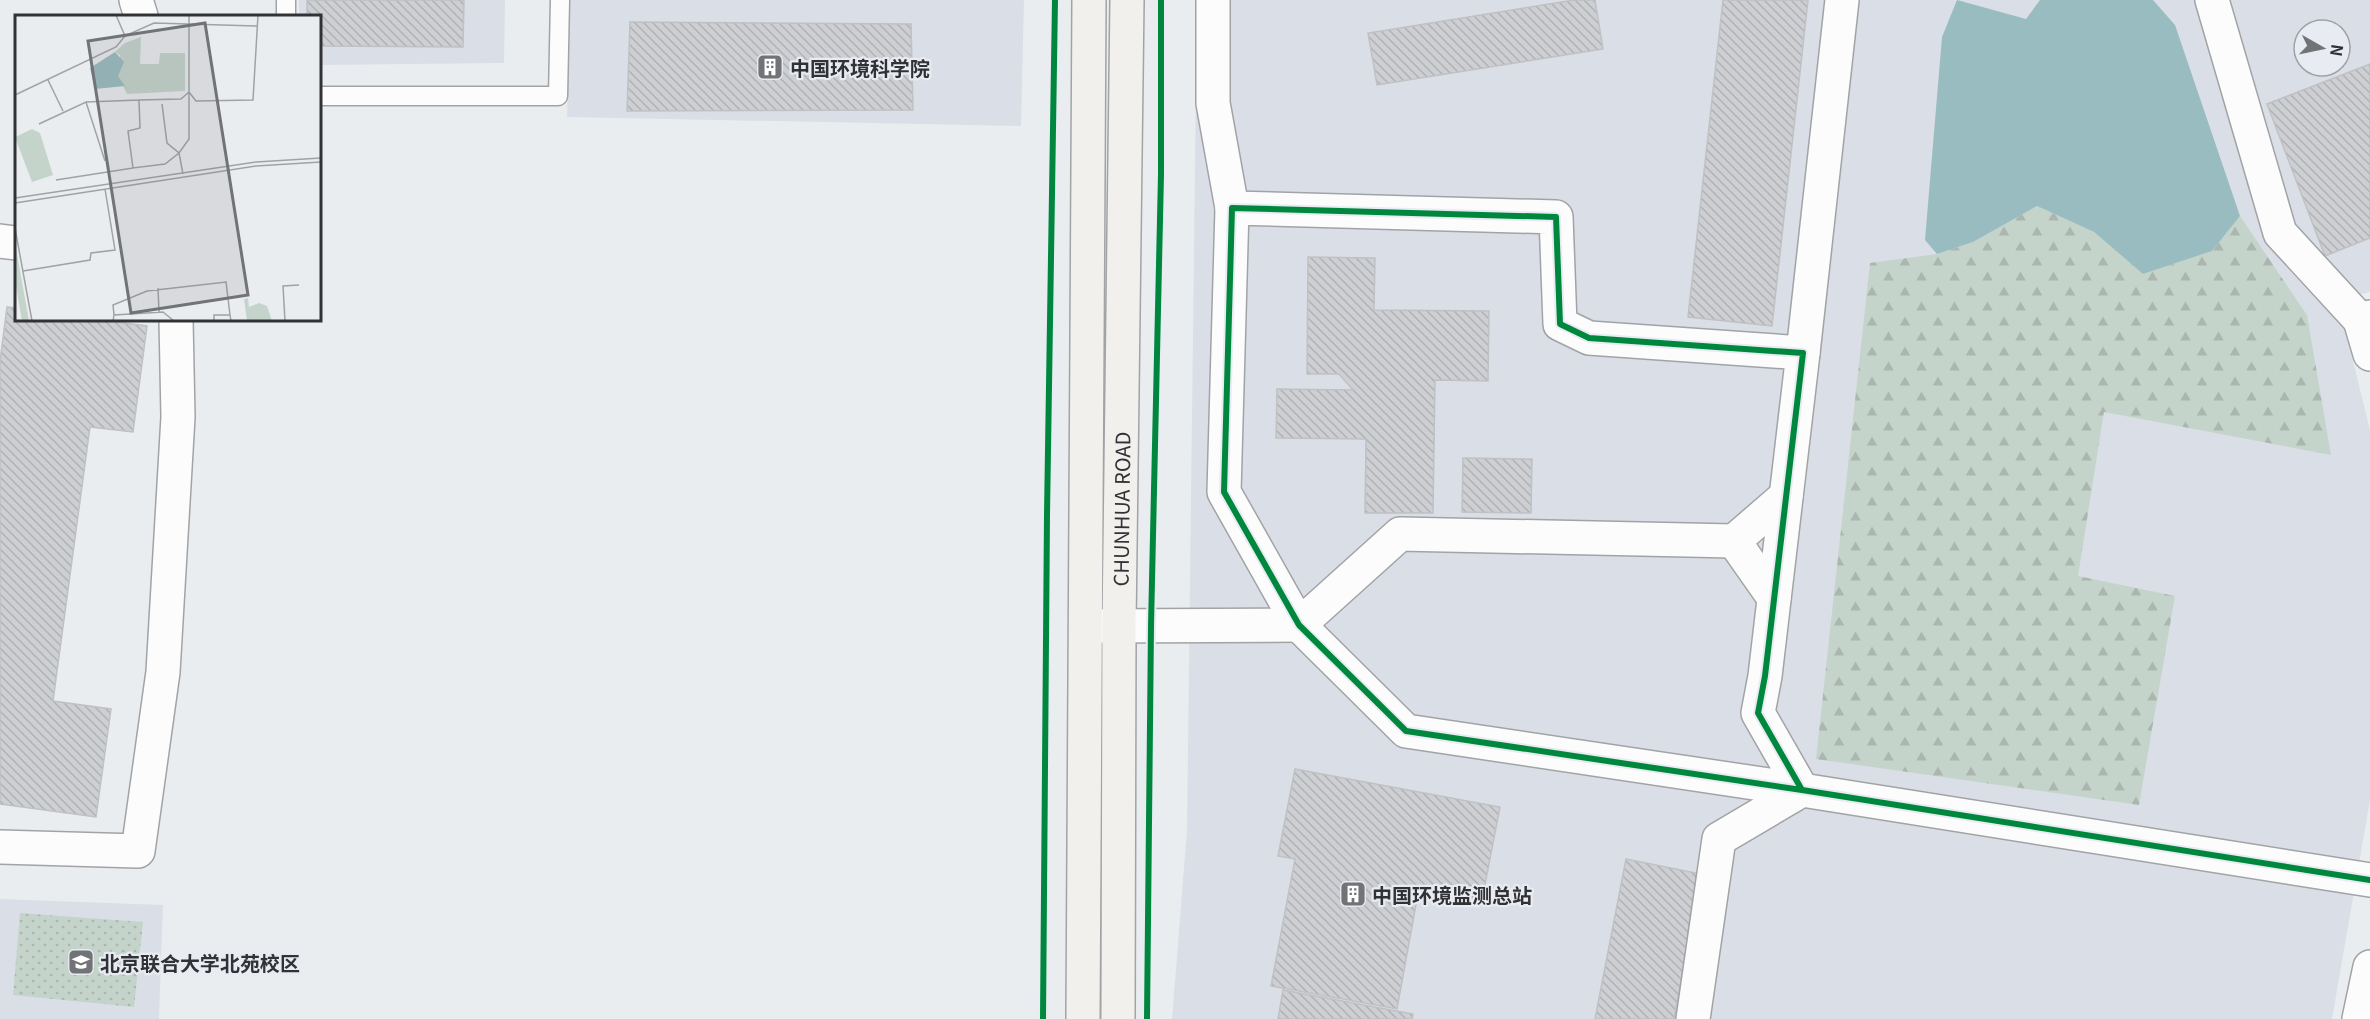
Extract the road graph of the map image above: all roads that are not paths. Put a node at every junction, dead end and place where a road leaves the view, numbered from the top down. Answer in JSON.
{"nodes":[{"id":1,"x":136,"y":0,"type":"edge"},
{"id":2,"x":560,"y":0,"type":"edge"},
{"id":3,"x":1089,"y":0,"type":"edge"},
{"id":4,"x":1127,"y":0,"type":"edge"},
{"id":5,"x":1213,"y":0,"type":"edge"},
{"id":6,"x":1842,"y":0,"type":"edge"},
{"id":7,"x":2212,"y":0,"type":"edge"},
{"id":8,"x":141,"y":15,"type":"edge"},
{"id":9,"x":321,"y":96,"type":"edge"},
{"id":10,"x":1232,"y":208,"type":"junction"},
{"id":11,"x":0,"y":241,"type":"edge"},
{"id":12,"x":15,"y":243,"type":"edge"},
{"id":13,"x":2365,"y":319,"type":"edge"},
{"id":14,"x":176,"y":321,"type":"edge"},
{"id":15,"x":1803,"y":353,"type":"junction"},
{"id":16,"x":2370,"y":354,"type":"edge"},
{"id":17,"x":1786,"y":496,"type":"junction"},
{"id":18,"x":1734,"y":541,"type":"junction"},
{"id":19,"x":1774,"y":598,"type":"junction"},
{"id":20,"x":1299,"y":625,"type":"junction"},
{"id":21,"x":1084,"y":626,"type":"junction"},
{"id":22,"x":1119,"y":626,"type":"junction"},
{"id":23,"x":1802,"y":790,"type":"junction"},
{"id":24,"x":0,"y":847,"type":"edge"},
{"id":25,"x":2370,"y":880,"type":"edge"},
{"id":26,"x":2370,"y":967,"type":"edge"},
{"id":27,"x":1083,"y":1019,"type":"edge"},
{"id":28,"x":1118,"y":1019,"type":"edge"},
{"id":29,"x":1693,"y":1019,"type":"edge"},
{"id":30,"x":2359,"y":1019,"type":"edge"}],
"edges":[{"from":1,"to":8,"type":"street"},
{"from":2,"to":9,"type":"lane"},
{"from":3,"to":21,"type":"street","name":"CHUNHUA ROAD"},
{"from":4,"to":22,"type":"street","name":"CHUNHUA ROAD"},
{"from":5,"to":10,"type":"street"},
{"from":6,"to":15,"type":"street"},
{"from":7,"to":13,"type":"street"},
{"from":10,"to":15,"type":"street"},
{"from":10,"to":20,"type":"street"},
{"from":11,"to":12,"type":"street"},
{"from":13,"to":16,"type":"street"},
{"from":14,"to":24,"type":"street"},
{"from":15,"to":17,"type":"street"},
{"from":17,"to":18,"type":"street"},
{"from":17,"to":19,"type":"street"},
{"from":18,"to":19,"type":"street"},
{"from":18,"to":20,"type":"street"},
{"from":19,"to":23,"type":"street"},
{"from":20,"to":22,"type":"street"},
{"from":20,"to":23,"type":"street"},
{"from":21,"to":22,"type":"street"},
{"from":21,"to":27,"type":"street","name":"CHUNHUA ROAD"},
{"from":22,"to":28,"type":"street","name":"CHUNHUA ROAD"},
{"from":23,"to":25,"type":"street"},
{"from":23,"to":29,"type":"street"},
{"from":26,"to":30,"type":"street"}]}
